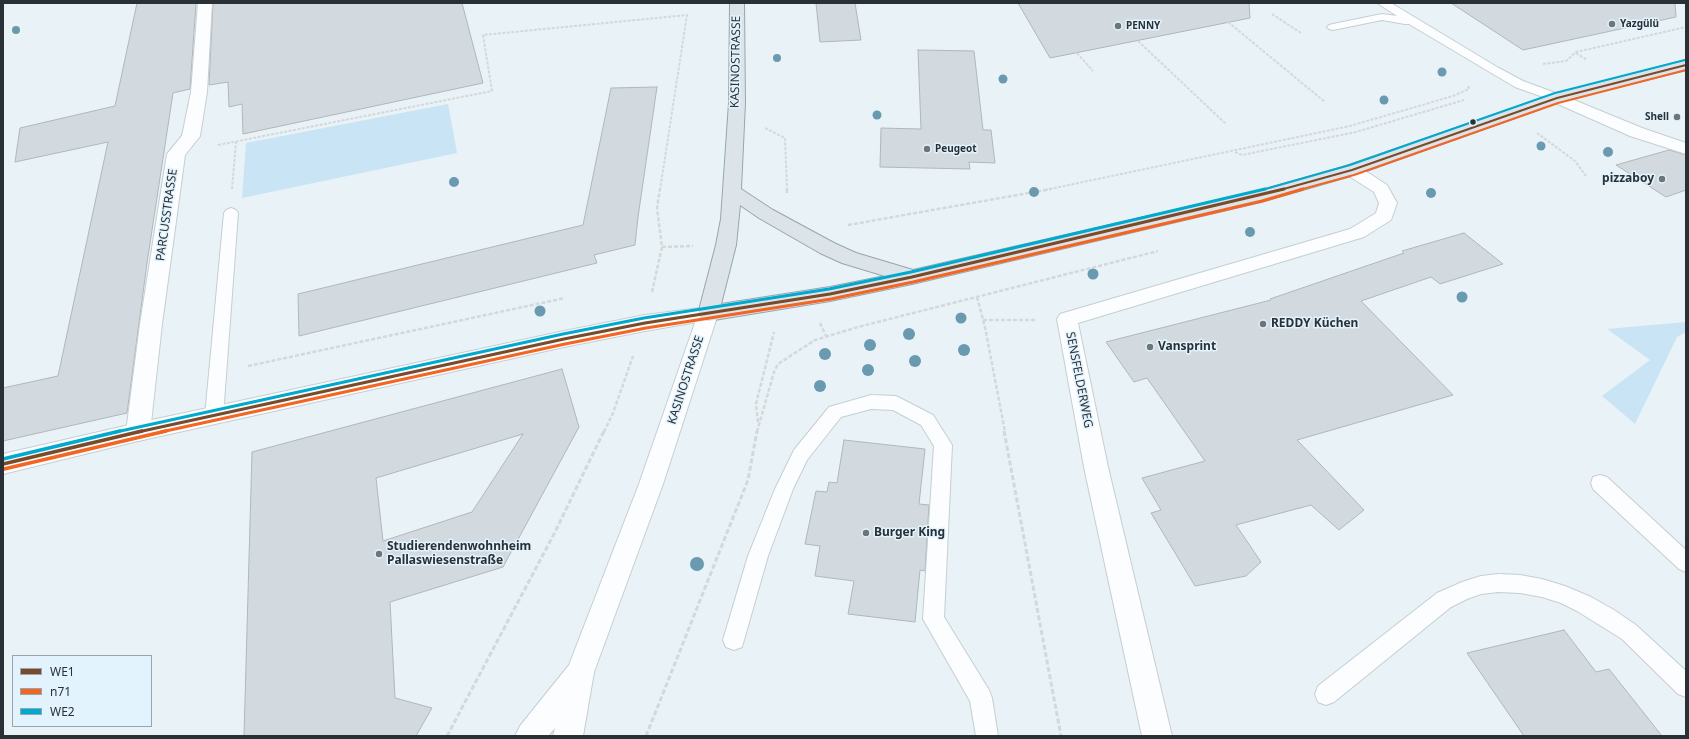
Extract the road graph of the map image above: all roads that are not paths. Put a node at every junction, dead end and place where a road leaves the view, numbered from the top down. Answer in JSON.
{"nodes":[{"id":1,"x":205,"y":3,"type":"edge"},
{"id":2,"x":737,"y":3,"type":"edge"},
{"id":3,"x":1383,"y":3,"type":"edge"},
{"id":4,"x":1419,"y":24,"type":"junction"},
{"id":5,"x":1333,"y":27,"type":"dead end"},
{"id":6,"x":1686,"y":65,"type":"edge"},
{"id":7,"x":1557,"y":98,"type":"junction"},
{"id":8,"x":1686,"y":149,"type":"edge"},
{"id":9,"x":1352,"y":170,"type":"junction"},
{"id":10,"x":732,"y":191,"type":"junction"},
{"id":11,"x":230,"y":213,"type":"road end"},
{"id":12,"x":912,"y":277,"type":"junction"},
{"id":13,"x":708,"y":314,"type":"junction"},
{"id":14,"x":214,"y":416,"type":"junction"},
{"id":15,"x":138,"y":432,"type":"junction"},
{"id":16,"x":3,"y":464,"type":"edge"},
{"id":17,"x":1600,"y":483,"type":"dead end"},
{"id":18,"x":1686,"y":563,"type":"edge"},
{"id":19,"x":734,"y":640,"type":"dead end"},
{"id":20,"x":580,"y":672,"type":"junction"},
{"id":21,"x":1686,"y":686,"type":"edge"},
{"id":22,"x":1326,"y":694,"type":"dead end"},
{"id":23,"x":530,"y":736,"type":"edge"},
{"id":24,"x":568,"y":736,"type":"edge"},
{"id":25,"x":987,"y":736,"type":"edge"},
{"id":26,"x":1157,"y":736,"type":"edge"}],
"edges":[{"from":1,"to":15,"type":"street","name":"PARCUSSTRASSE"},
{"from":2,"to":10,"type":"main road","name":"KASINOSTRASSE"},
{"from":3,"to":4,"type":"lane"},
{"from":4,"to":5,"type":"lane"},
{"from":4,"to":7,"type":"lane"},
{"from":6,"to":7,"type":"main road"},
{"from":7,"to":8,"type":"street"},
{"from":7,"to":9,"type":"main road"},
{"from":9,"to":12,"type":"main road"},
{"from":9,"to":26,"type":"street","name":"SENSFELDERWEG"},
{"from":10,"to":12,"type":"main road"},
{"from":10,"to":13,"type":"main road","name":"KASINOSTRASSE"},
{"from":11,"to":14,"type":"lane"},
{"from":12,"to":13,"type":"main road"},
{"from":13,"to":14,"type":"street"},
{"from":13,"to":20,"type":"street","name":"KASINOSTRASSE"},
{"from":14,"to":15,"type":"street"},
{"from":15,"to":16,"type":"street"},
{"from":17,"to":18,"type":"lane"},
{"from":19,"to":25,"type":"lane"},
{"from":20,"to":23,"type":"street","name":"KASINOSTRASSE"},
{"from":20,"to":24,"type":"street","name":"KASINOSTRASSE"},
{"from":21,"to":22,"type":"lane"}]}
